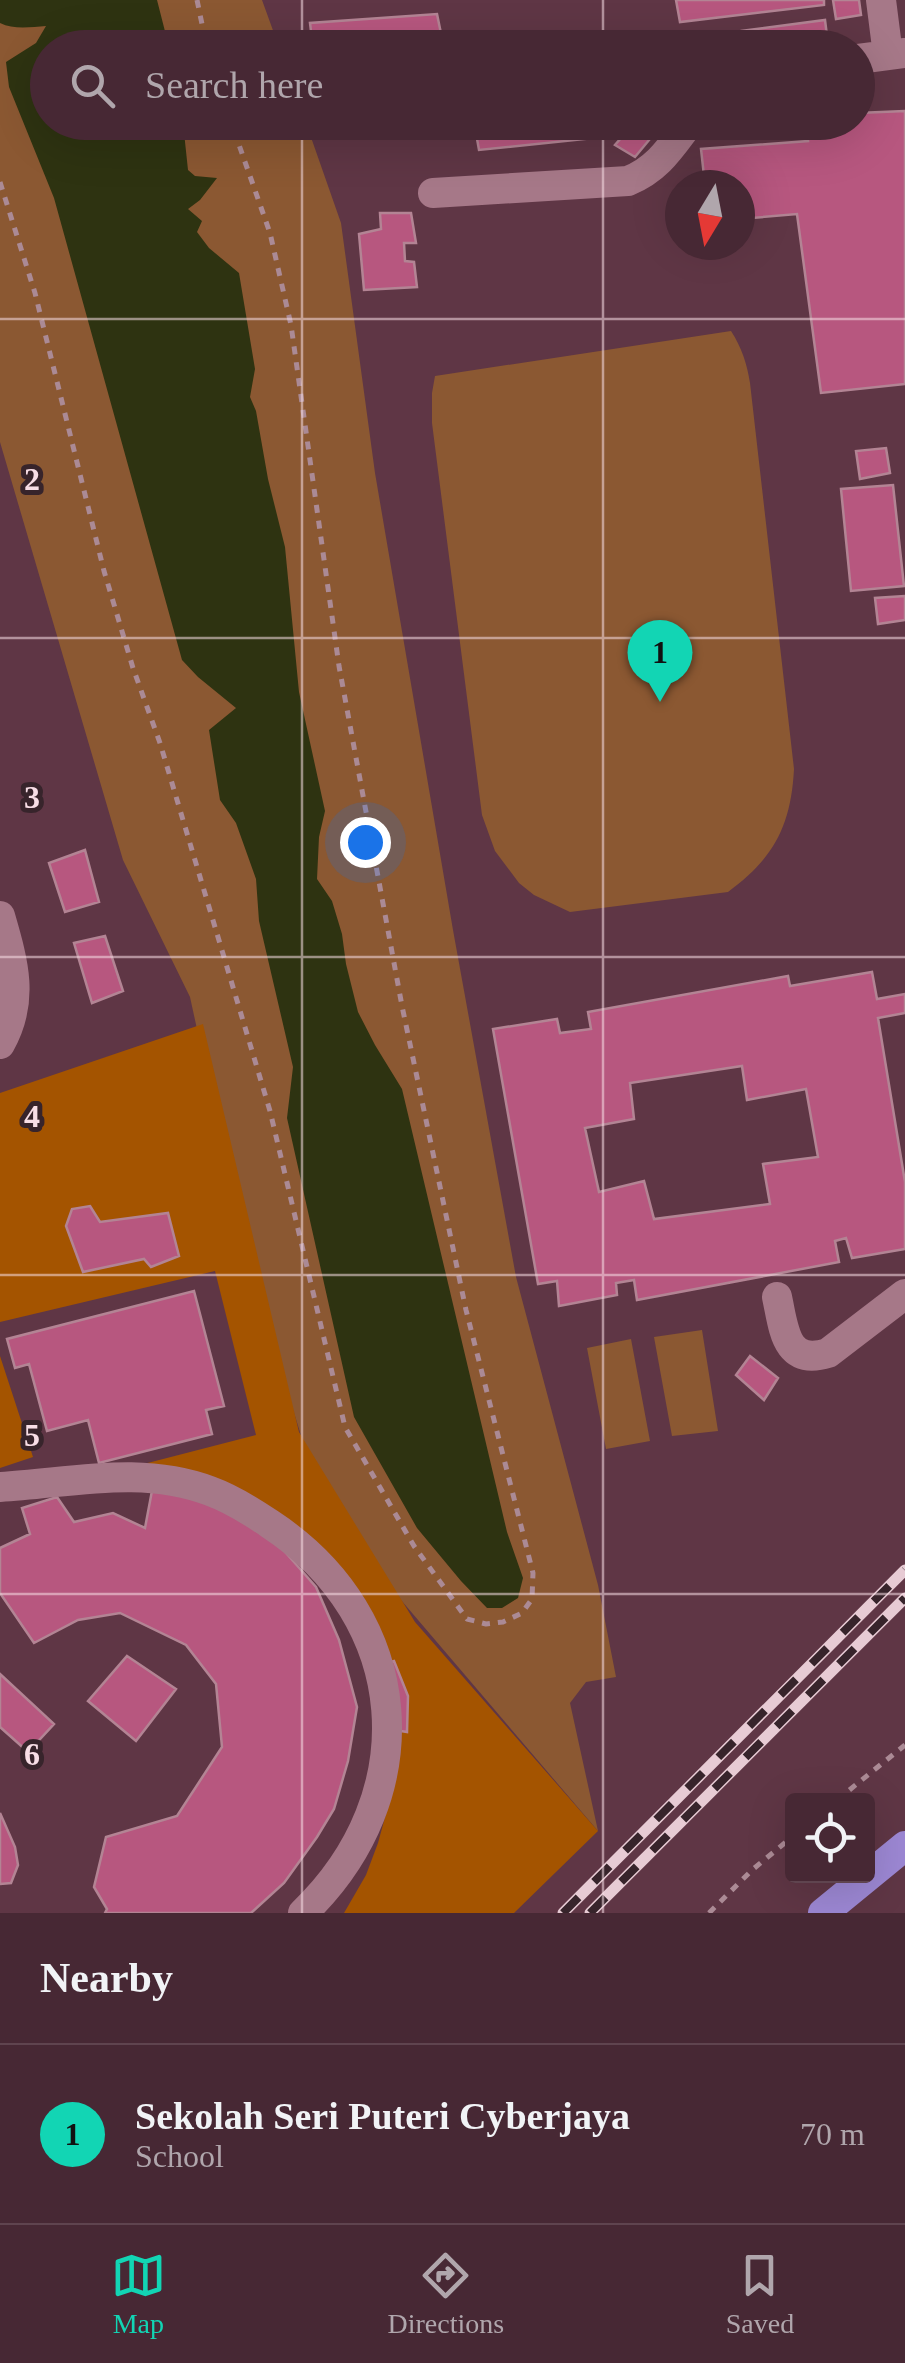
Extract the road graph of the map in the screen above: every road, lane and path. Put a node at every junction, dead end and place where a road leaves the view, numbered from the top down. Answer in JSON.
{"nodes":[{"id":1,"x":196,"y":0,"type":"edge"},
{"id":2,"x":881,"y":0,"type":"edge"},
{"id":3,"x":203,"y":30,"type":"edge"},
{"id":4,"x":897,"y":54,"type":"edge"},
{"id":5,"x":237,"y":140,"type":"edge"},
{"id":6,"x":677,"y":140,"type":"edge"},
{"id":7,"x":0,"y":182,"type":"edge"},
{"id":8,"x":433,"y":193,"type":"dead end"},
{"id":9,"x":0,"y":916,"type":"edge"},
{"id":10,"x":0,"y":1044,"type":"edge"},
{"id":11,"x":905,"y":1294,"type":"edge"},
{"id":12,"x":778,"y":1297,"type":"dead end"},
{"id":13,"x":0,"y":1487,"type":"edge"},
{"id":14,"x":905,"y":1746,"type":"edge"},
{"id":15,"x":846,"y":1793,"type":"edge"},
{"id":16,"x":785,"y":1843,"type":"edge"},
{"id":17,"x":905,"y":1846,"type":"edge"},
{"id":18,"x":303,"y":1913,"type":"edge"},
{"id":19,"x":709,"y":1913,"type":"edge"},
{"id":20,"x":823,"y":1913,"type":"edge"}],
"edges":[{"from":1,"to":3,"type":"path"},
{"from":2,"to":4,"type":"street"},
{"from":5,"to":7,"type":"path"},
{"from":6,"to":8,"type":"street"},
{"from":9,"to":10,"type":"street"},
{"from":11,"to":12,"type":"street"},
{"from":13,"to":18,"type":"street"},
{"from":14,"to":15,"type":"path"},
{"from":16,"to":19,"type":"path"},
{"from":17,"to":20,"type":"highway"}]}
